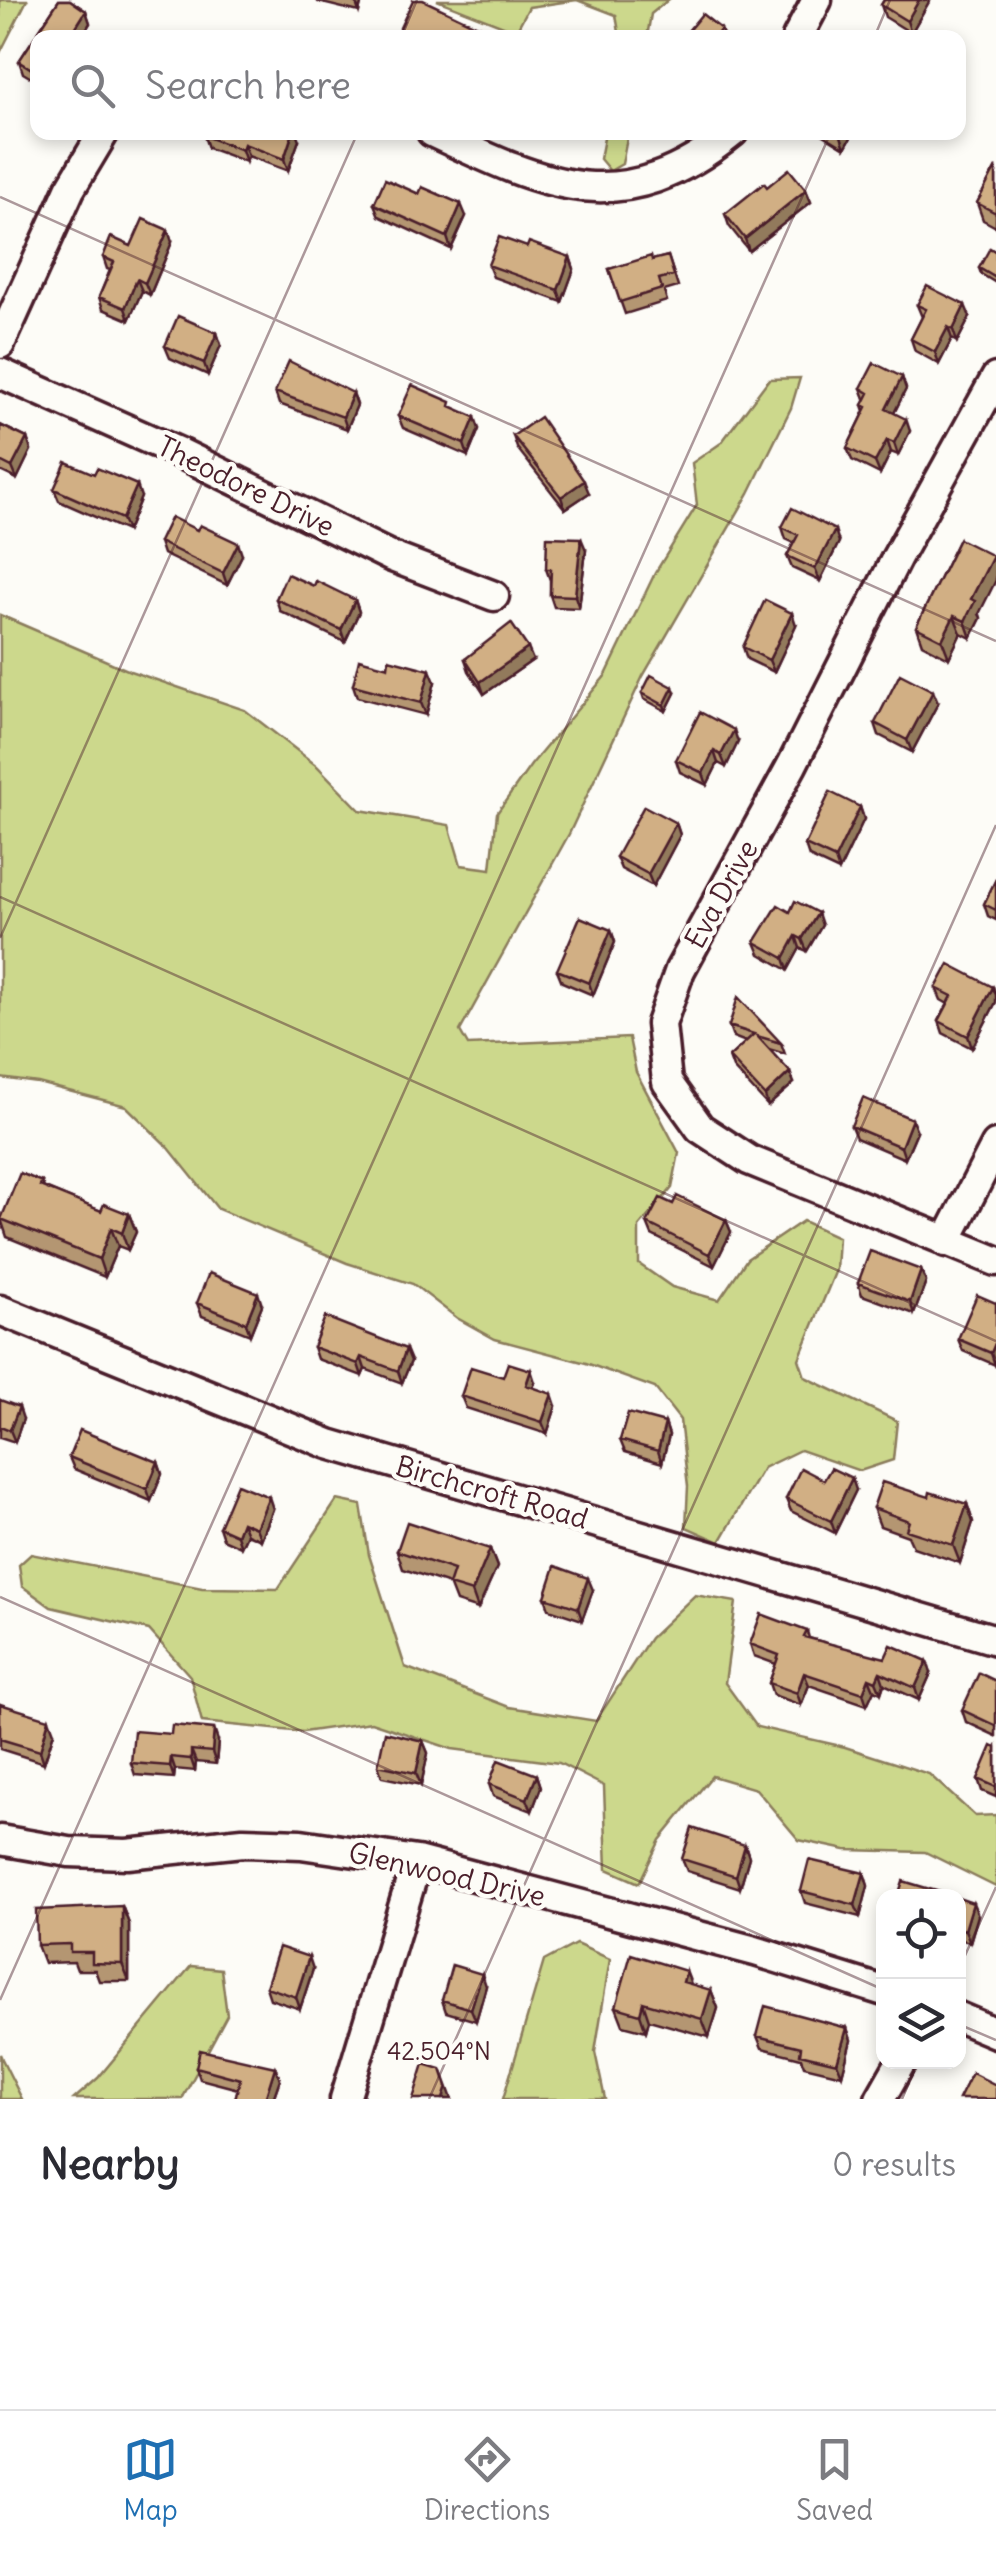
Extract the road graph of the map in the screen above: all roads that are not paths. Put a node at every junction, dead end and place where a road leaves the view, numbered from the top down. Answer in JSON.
{"nodes":[{"id":1,"x":816,"y":0,"type":"edge"},
{"id":2,"x":801,"y":30,"type":"edge"},
{"id":3,"x":99,"y":140,"type":"edge"},
{"id":4,"x":449,"y":140,"type":"edge"},
{"id":5,"x":722,"y":140,"type":"edge"},
{"id":6,"x":0,"y":344,"type":"edge"},
{"id":7,"x":0,"y":373,"type":"edge"},
{"id":8,"x":994,"y":385,"type":"edge"},
{"id":9,"x":494,"y":596,"type":"dead end"},
{"id":10,"x":996,"y":1145,"type":"edge"},
{"id":11,"x":946,"y":1242,"type":"junction"},
{"id":12,"x":996,"y":1260,"type":"edge"},
{"id":13,"x":0,"y":1310,"type":"edge"},
{"id":14,"x":996,"y":1640,"type":"edge"},
{"id":15,"x":0,"y":1840,"type":"edge"},
{"id":16,"x":417,"y":1861,"type":"junction"},
{"id":17,"x":876,"y":1988,"type":"edge"},
{"id":18,"x":966,"y":2020,"type":"edge"},
{"id":19,"x":996,"y":2033,"type":"edge"},
{"id":20,"x":897,"y":2069,"type":"edge"},
{"id":21,"x":345,"y":2099,"type":"edge"},
{"id":22,"x":880,"y":2099,"type":"edge"}],
"edges":[{"from":1,"to":2,"type":"street"},
{"from":3,"to":6,"type":"street"},
{"from":4,"to":5,"type":"street"},
{"from":7,"to":9,"type":"street","name":"Theodore Drive"},
{"from":8,"to":11,"type":"street","name":"Eva Drive"},
{"from":10,"to":11,"type":"street"},
{"from":11,"to":12,"type":"street","name":"Eva Drive"},
{"from":13,"to":14,"type":"street","name":"Birchcroft Road"},
{"from":15,"to":16,"type":"street","name":"Glenwood Drive"},
{"from":16,"to":17,"type":"street","name":"Glenwood Drive"},
{"from":16,"to":21,"type":"street"},
{"from":18,"to":19,"type":"street"},
{"from":20,"to":22,"type":"street"}]}
